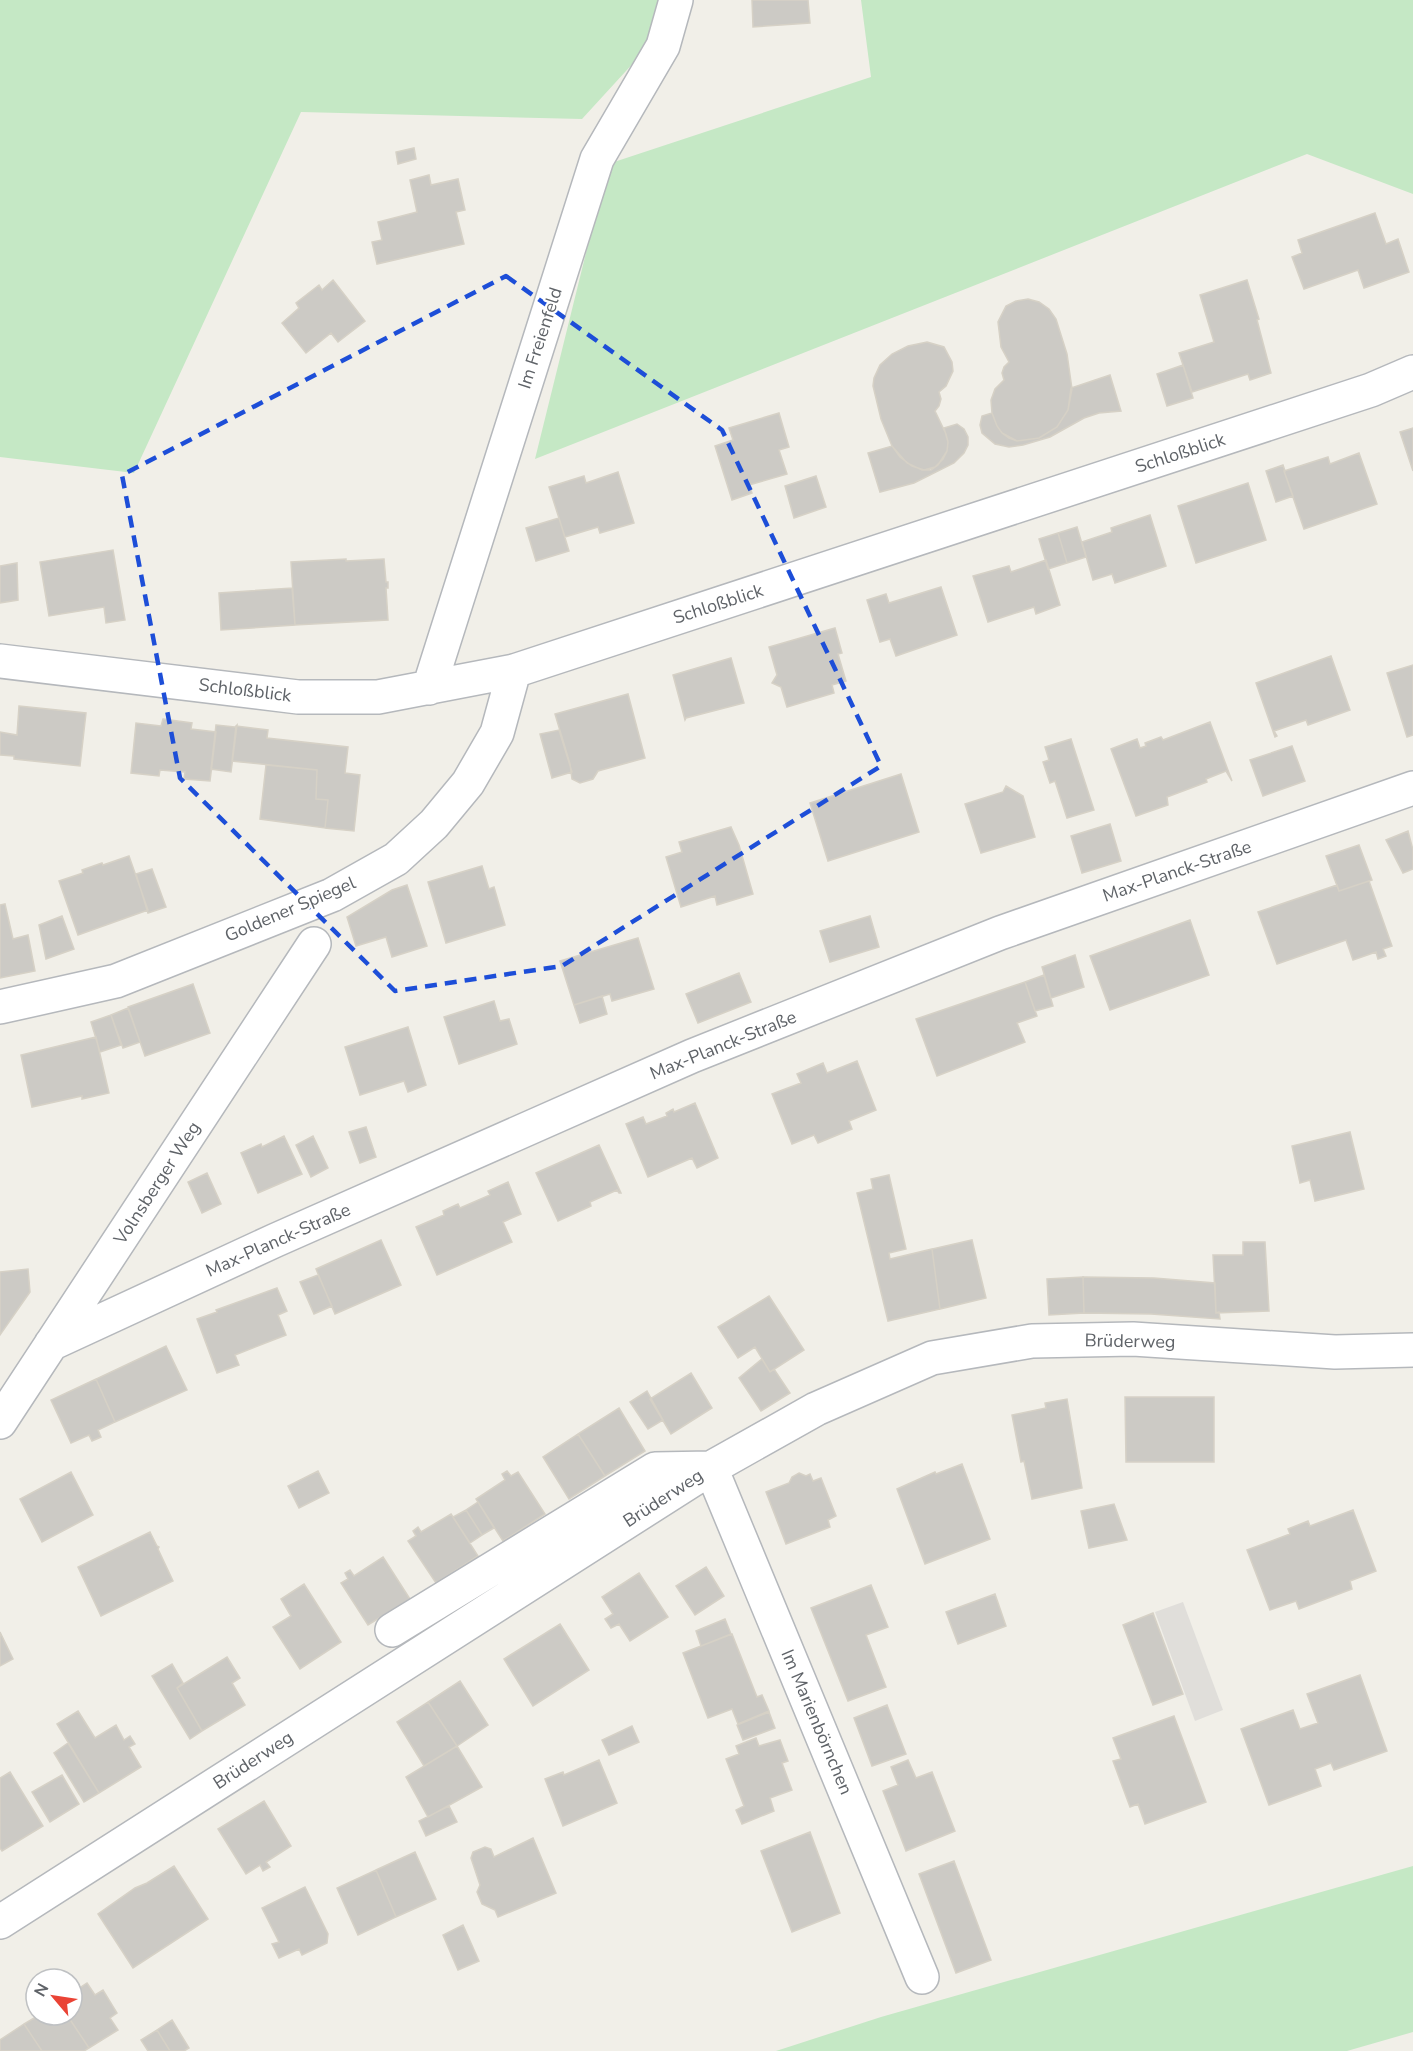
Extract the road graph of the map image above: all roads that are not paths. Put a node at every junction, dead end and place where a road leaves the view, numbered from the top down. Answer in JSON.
{"nodes":[{"id":1,"x":676,"y":0,"type":"edge"},
{"id":2,"x":1413,"y":372,"type":"edge"},
{"id":3,"x":0,"y":661,"type":"edge"},
{"id":4,"x":514,"y":671,"type":"junction"},
{"id":5,"x":429,"y":688,"type":"junction"},
{"id":6,"x":1413,"y":788,"type":"edge"},
{"id":7,"x":314,"y":944,"type":"dead end"},
{"id":8,"x":0,"y":1007,"type":"edge"},
{"id":9,"x":51,"y":1344,"type":"junction"},
{"id":10,"x":1413,"y":1350,"type":"edge"},
{"id":11,"x":0,"y":1422,"type":"edge"},
{"id":12,"x":711,"y":1467,"type":"junction"},
{"id":13,"x":392,"y":1630,"type":"dead end"},
{"id":14,"x":0,"y":1922,"type":"edge"},
{"id":15,"x":922,"y":1977,"type":"dead end"}],
"edges":[{"from":1,"to":5,"type":"street","name":"Im Freienfeld"},
{"from":2,"to":4,"type":"street","name":"Schloßblick"},
{"from":3,"to":5,"type":"street","name":"Schloßblick"},
{"from":4,"to":5,"type":"street","name":"Schloßblick"},
{"from":4,"to":8,"type":"street","name":"Goldener Spiegel"},
{"from":6,"to":9,"type":"street","name":"Max-Planck-Straße"},
{"from":7,"to":9,"type":"street","name":"Volnsberger Weg"},
{"from":9,"to":11,"type":"street","name":"Volnsberger Weg"},
{"from":10,"to":12,"type":"street","name":"Brüderweg"},
{"from":12,"to":13,"type":"street"},
{"from":12,"to":14,"type":"street","name":"Brüderweg"},
{"from":12,"to":15,"type":"street","name":"Im Marienbörnchen"}]}
